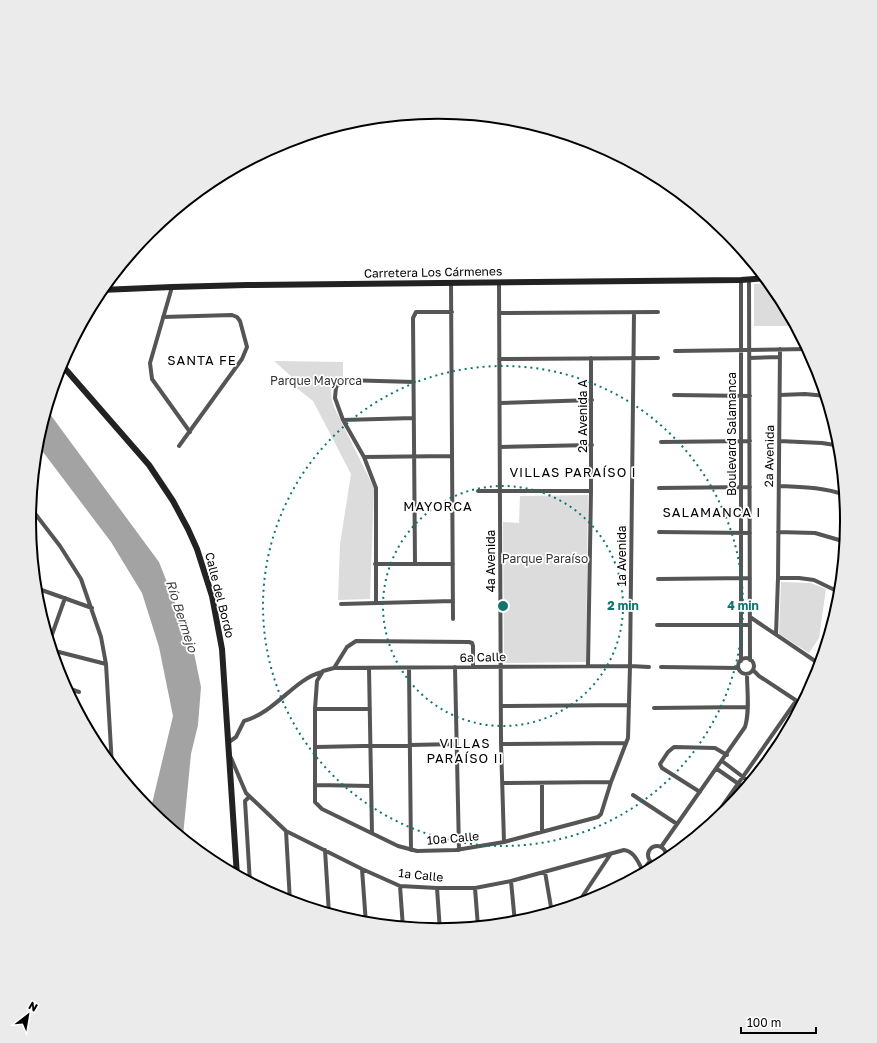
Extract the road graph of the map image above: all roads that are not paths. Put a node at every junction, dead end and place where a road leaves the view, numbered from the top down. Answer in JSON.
{"nodes":[{"id":1,"x":760,"y":278,"type":"edge"},
{"id":2,"x":749,"y":279,"type":"junction"},
{"id":3,"x":741,"y":280,"type":"junction"},
{"id":4,"x":451,"y":282,"type":"junction"},
{"id":5,"x":499,"y":282,"type":"junction"},
{"id":6,"x":172,"y":287,"type":"junction"},
{"id":7,"x":110,"y":290,"type":"edge"},
{"id":8,"x":452,"y":312,"type":"junction"},
{"id":9,"x":634,"y":312,"type":"junction"},
{"id":10,"x":658,"y":312,"type":"dead end"},
{"id":11,"x":499,"y":313,"type":"junction"},
{"id":12,"x":163,"y":317,"type":"junction"},
{"id":13,"x":780,"y":349,"type":"junction"},
{"id":14,"x":802,"y":349,"type":"edge"},
{"id":15,"x":741,"y":350,"type":"junction"},
{"id":16,"x":750,"y":350,"type":"junction"},
{"id":17,"x":675,"y":351,"type":"dead end"},
{"id":18,"x":780,"y":357,"type":"junction"},
{"id":19,"x":591,"y":358,"type":"junction"},
{"id":20,"x":635,"y":358,"type":"junction"},
{"id":21,"x":658,"y":358,"type":"dead end"},
{"id":22,"x":750,"y":358,"type":"junction"},
{"id":23,"x":499,"y":359,"type":"junction"},
{"id":24,"x":66,"y":370,"type":"edge"},
{"id":25,"x":414,"y":382,"type":"junction"},
{"id":26,"x":674,"y":395,"type":"dead end"},
{"id":27,"x":780,"y":395,"type":"junction"},
{"id":28,"x":741,"y":396,"type":"junction"},
{"id":29,"x":750,"y":396,"type":"junction"},
{"id":30,"x":821,"y":396,"type":"edge"},
{"id":31,"x":592,"y":400,"type":"junction"},
{"id":32,"x":500,"y":403,"type":"junction"},
{"id":33,"x":414,"y":418,"type":"junction"},
{"id":34,"x":343,"y":420,"type":"junction"},
{"id":35,"x":190,"y":432,"type":"junction"},
{"id":36,"x":741,"y":441,"type":"junction"},
{"id":37,"x":750,"y":441,"type":"junction"},
{"id":38,"x":779,"y":441,"type":"junction"},
{"id":39,"x":661,"y":442,"type":"dead end"},
{"id":40,"x":592,"y":445,"type":"junction"},
{"id":41,"x":833,"y":445,"type":"edge"},
{"id":42,"x":180,"y":446,"type":"dead end"},
{"id":43,"x":500,"y":447,"type":"junction"},
{"id":44,"x":364,"y":456,"type":"junction"},
{"id":45,"x":414,"y":456,"type":"junction"},
{"id":46,"x":452,"y":456,"type":"junction"},
{"id":47,"x":779,"y":486,"type":"junction"},
{"id":48,"x":741,"y":487,"type":"junction"},
{"id":49,"x":750,"y":487,"type":"junction"},
{"id":50,"x":659,"y":488,"type":"dead end"},
{"id":51,"x":478,"y":491,"type":"dead end"},
{"id":52,"x":500,"y":491,"type":"junction"},
{"id":53,"x":591,"y":491,"type":"junction"},
{"id":54,"x":840,"y":493,"type":"edge"},
{"id":55,"x":36,"y":515,"type":"edge"},
{"id":56,"x":659,"y":532,"type":"dead end"},
{"id":57,"x":778,"y":532,"type":"junction"},
{"id":58,"x":741,"y":533,"type":"junction"},
{"id":59,"x":750,"y":533,"type":"junction"},
{"id":60,"x":840,"y":540,"type":"edge"},
{"id":61,"x":375,"y":564,"type":"junction"},
{"id":62,"x":415,"y":564,"type":"junction"},
{"id":63,"x":453,"y":564,"type":"junction"},
{"id":64,"x":741,"y":578,"type":"junction"},
{"id":65,"x":750,"y":578,"type":"junction"},
{"id":66,"x":778,"y":578,"type":"junction"},
{"id":67,"x":658,"y":579,"type":"dead end"},
{"id":68,"x":835,"y":590,"type":"edge"},
{"id":69,"x":42,"y":591,"type":"edge"},
{"id":70,"x":65,"y":598,"type":"junction"},
{"id":71,"x":453,"y":601,"type":"junction"},
{"id":72,"x":376,"y":603,"type":"junction"},
{"id":73,"x":341,"y":604,"type":"dead end"},
{"id":74,"x":92,"y":608,"type":"junction"},
{"id":75,"x":750,"y":617,"type":"junction"},
{"id":76,"x":453,"y":619,"type":"dead end"},
{"id":77,"x":657,"y":625,"type":"dead end"},
{"id":78,"x":741,"y":625,"type":"junction"},
{"id":79,"x":750,"y":625,"type":"junction"},
{"id":80,"x":776,"y":634,"type":"junction"},
{"id":81,"x":53,"y":635,"type":"edge"},
{"id":82,"x":57,"y":651,"type":"edge"},
{"id":83,"x":750,"y":660,"type":"junction"},
{"id":84,"x":741,"y":661,"type":"junction"},
{"id":85,"x":816,"y":661,"type":"edge"},
{"id":86,"x":106,"y":664,"type":"junction"},
{"id":87,"x":501,"y":666,"type":"junction"},
{"id":88,"x":588,"y":666,"type":"junction"},
{"id":89,"x":630,"y":666,"type":"junction"},
{"id":90,"x":455,"y":667,"type":"junction"},
{"id":91,"x":473,"y":667,"type":"junction"},
{"id":92,"x":649,"y":667,"type":"dead end"},
{"id":93,"x":334,"y":668,"type":"junction"},
{"id":94,"x":369,"y":668,"type":"junction"},
{"id":95,"x":409,"y":668,"type":"junction"},
{"id":96,"x":661,"y":668,"type":"dead end"},
{"id":97,"x":738,"y":668,"type":"junction"},
{"id":98,"x":753,"y":670,"type":"junction"},
{"id":99,"x":321,"y":673,"type":"junction"},
{"id":100,"x":746,"y":674,"type":"junction"},
{"id":101,"x":73,"y":690,"type":"edge"},
{"id":102,"x":79,"y":692,"type":"dead end"},
{"id":103,"x":796,"y":701,"type":"joint"},
{"id":104,"x":629,"y":705,"type":"junction"},
{"id":105,"x":501,"y":706,"type":"junction"},
{"id":106,"x":747,"y":707,"type":"junction"},
{"id":107,"x":654,"y":708,"type":"dead end"},
{"id":108,"x":315,"y":709,"type":"junction"},
{"id":109,"x":370,"y":709,"type":"junction"},
{"id":110,"x":228,"y":742,"type":"junction"},
{"id":111,"x":626,"y":743,"type":"junction"},
{"id":112,"x":457,"y":744,"type":"junction"},
{"id":113,"x":501,"y":744,"type":"junction"},
{"id":114,"x":410,"y":745,"type":"junction"},
{"id":115,"x":371,"y":746,"type":"junction"},
{"id":116,"x":316,"y":747,"type":"junction"},
{"id":117,"x":727,"y":755,"type":"junction"},
{"id":118,"x":111,"y":756,"type":"edge"},
{"id":119,"x":230,"y":756,"type":"junction"},
{"id":120,"x":722,"y":761,"type":"junction"},
{"id":121,"x":717,"y":769,"type":"junction"},
{"id":122,"x":743,"y":776,"type":"junction"},
{"id":123,"x":747,"y":780,"type":"edge"},
{"id":124,"x":611,"y":782,"type":"junction"},
{"id":125,"x":502,"y":783,"type":"junction"},
{"id":126,"x":542,"y":783,"type":"junction"},
{"id":127,"x":738,"y":783,"type":"junction"},
{"id":128,"x":316,"y":785,"type":"junction"},
{"id":129,"x":371,"y":786,"type":"junction"},
{"id":130,"x":742,"y":786,"type":"edge"},
{"id":131,"x":700,"y":792,"type":"junction"},
{"id":132,"x":633,"y":795,"type":"dead end"},
{"id":133,"x":249,"y":797,"type":"junction"},
{"id":134,"x":721,"y":808,"type":"edge"},
{"id":135,"x":598,"y":817,"type":"joint"},
{"id":136,"x":677,"y":824,"type":"junction"},
{"id":137,"x":286,"y":831,"type":"junction"},
{"id":138,"x":542,"y":832,"type":"junction"},
{"id":139,"x":372,"y":833,"type":"junction"},
{"id":140,"x":504,"y":842,"type":"junction"},
{"id":141,"x":661,"y":848,"type":"junction"},
{"id":142,"x":325,"y":850,"type":"junction"},
{"id":143,"x":411,"y":850,"type":"junction"},
{"id":144,"x":459,"y":850,"type":"junction"},
{"id":145,"x":610,"y":854,"type":"junction"},
{"id":146,"x":665,"y":854,"type":"edge"},
{"id":147,"x":650,"y":861,"type":"joint"},
{"id":148,"x":643,"y":868,"type":"edge"},
{"id":149,"x":362,"y":869,"type":"junction"},
{"id":150,"x":642,"y":869,"type":"edge"},
{"id":151,"x":237,"y":870,"type":"edge"},
{"id":152,"x":545,"y":872,"type":"junction"},
{"id":153,"x":250,"y":877,"type":"edge"},
{"id":154,"x":511,"y":881,"type":"junction"},
{"id":155,"x":400,"y":886,"type":"junction"},
{"id":156,"x":437,"y":888,"type":"junction"},
{"id":157,"x":475,"y":888,"type":"junction"},
{"id":158,"x":290,"y":895,"type":"edge"},
{"id":159,"x":581,"y":898,"type":"edge"},
{"id":160,"x":328,"y":908,"type":"edge"},
{"id":161,"x":551,"y":908,"type":"edge"},
{"id":162,"x":365,"y":917,"type":"edge"},
{"id":163,"x":514,"y":917,"type":"edge"},
{"id":164,"x":403,"y":922,"type":"edge"},
{"id":165,"x":478,"y":922,"type":"edge"},
{"id":166,"x":440,"y":924,"type":"edge"}],
"edges":[{"from":1,"to":2,"type":"main road","name":"Carretera Los Cármenes"},
{"from":2,"to":3,"type":"main road","name":"Carretera Los Cármenes"},
{"from":2,"to":16,"type":"street","name":"Boulevard Salamanca"},
{"from":3,"to":5,"type":"main road","name":"Carretera Los Cármenes"},
{"from":3,"to":15,"type":"street","name":"Boulevard Salamanca"},
{"from":4,"to":5,"type":"main road","name":"Carretera Los Cármenes"},
{"from":4,"to":6,"type":"main road","name":"Carretera Los Cármenes"},
{"from":4,"to":8,"type":"street"},
{"from":5,"to":11,"type":"street","name":"4a Avenida"},
{"from":6,"to":7,"type":"main road","name":"Carretera Los Cármenes"},
{"from":6,"to":12,"type":"street"},
{"from":8,"to":25,"type":"street"},
{"from":8,"to":46,"type":"street"},
{"from":9,"to":10,"type":"street"},
{"from":9,"to":11,"type":"street"},
{"from":9,"to":20,"type":"street","name":"1a Avenida"},
{"from":11,"to":23,"type":"street","name":"4a Avenida"},
{"from":12,"to":35,"type":"street"},
{"from":12,"to":35,"type":"street"},
{"from":13,"to":14,"type":"street"},
{"from":13,"to":16,"type":"street"},
{"from":13,"to":18,"type":"street","name":"2a Avenida"},
{"from":15,"to":16,"type":"street"},
{"from":15,"to":17,"type":"street"},
{"from":15,"to":28,"type":"street","name":"Boulevard Salamanca"},
{"from":16,"to":22,"type":"street","name":"Boulevard Salamanca"},
{"from":18,"to":22,"type":"street"},
{"from":18,"to":27,"type":"street","name":"2a Avenida"},
{"from":19,"to":20,"type":"street"},
{"from":19,"to":23,"type":"street"},
{"from":19,"to":31,"type":"street","name":"2a Avenida A"},
{"from":20,"to":21,"type":"street"},
{"from":20,"to":89,"type":"street","name":"1a Avenida"},
{"from":22,"to":29,"type":"street","name":"Boulevard Salamanca"},
{"from":23,"to":32,"type":"street","name":"4a Avenida"},
{"from":24,"to":110,"type":"main road","name":"Calle del Bordo"},
{"from":25,"to":33,"type":"street"},
{"from":25,"to":34,"type":"street"},
{"from":26,"to":28,"type":"street"},
{"from":27,"to":30,"type":"street"},
{"from":27,"to":38,"type":"street","name":"2a Avenida"},
{"from":28,"to":29,"type":"street"},
{"from":28,"to":36,"type":"street","name":"Boulevard Salamanca"},
{"from":29,"to":37,"type":"street","name":"Boulevard Salamanca"},
{"from":31,"to":32,"type":"street"},
{"from":31,"to":40,"type":"street","name":"2a Avenida A"},
{"from":32,"to":43,"type":"street","name":"4a Avenida"},
{"from":33,"to":34,"type":"street"},
{"from":33,"to":45,"type":"street"},
{"from":34,"to":44,"type":"street"},
{"from":35,"to":42,"type":"street"},
{"from":36,"to":37,"type":"street"},
{"from":36,"to":39,"type":"street"},
{"from":36,"to":48,"type":"street","name":"Boulevard Salamanca"},
{"from":37,"to":49,"type":"street","name":"Boulevard Salamanca"},
{"from":38,"to":41,"type":"street"},
{"from":38,"to":47,"type":"street","name":"2a Avenida"},
{"from":40,"to":43,"type":"street"},
{"from":40,"to":53,"type":"street","name":"2a Avenida A"},
{"from":43,"to":52,"type":"street","name":"4a Avenida"},
{"from":44,"to":45,"type":"street"},
{"from":44,"to":61,"type":"street"},
{"from":45,"to":46,"type":"street"},
{"from":45,"to":62,"type":"street"},
{"from":46,"to":63,"type":"street"},
{"from":47,"to":54,"type":"street"},
{"from":47,"to":57,"type":"street","name":"2a Avenida"},
{"from":48,"to":49,"type":"street"},
{"from":48,"to":50,"type":"street"},
{"from":48,"to":58,"type":"street","name":"Boulevard Salamanca"},
{"from":49,"to":59,"type":"street","name":"Boulevard Salamanca"},
{"from":51,"to":52,"type":"street"},
{"from":52,"to":53,"type":"street"},
{"from":52,"to":87,"type":"street","name":"4a Avenida"},
{"from":53,"to":88,"type":"street","name":"2a Avenida A"},
{"from":55,"to":74,"type":"street"},
{"from":56,"to":58,"type":"street"},
{"from":57,"to":60,"type":"street"},
{"from":57,"to":66,"type":"street","name":"2a Avenida"},
{"from":58,"to":59,"type":"street"},
{"from":58,"to":64,"type":"street","name":"Boulevard Salamanca"},
{"from":59,"to":65,"type":"street","name":"Boulevard Salamanca"},
{"from":61,"to":62,"type":"street"},
{"from":61,"to":72,"type":"street"},
{"from":62,"to":63,"type":"street"},
{"from":63,"to":71,"type":"street"},
{"from":64,"to":65,"type":"street"},
{"from":64,"to":67,"type":"street"},
{"from":64,"to":78,"type":"street","name":"Boulevard Salamanca"},
{"from":65,"to":75,"type":"street","name":"Boulevard Salamanca"},
{"from":66,"to":68,"type":"street"},
{"from":66,"to":80,"type":"street","name":"2a Avenida"},
{"from":69,"to":70,"type":"street"},
{"from":70,"to":74,"type":"street"},
{"from":70,"to":81,"type":"street"},
{"from":71,"to":72,"type":"street"},
{"from":71,"to":76,"type":"street"},
{"from":72,"to":73,"type":"street"},
{"from":74,"to":86,"type":"street"},
{"from":75,"to":79,"type":"street","name":"Boulevard Salamanca"},
{"from":75,"to":80,"type":"street"},
{"from":77,"to":78,"type":"street"},
{"from":78,"to":79,"type":"street"},
{"from":78,"to":84,"type":"street","name":"Boulevard Salamanca"},
{"from":79,"to":83,"type":"street","name":"Boulevard Salamanca"},
{"from":80,"to":85,"type":"street"},
{"from":82,"to":86,"type":"street"},
{"from":83,"to":84,"type":"street"},
{"from":83,"to":98,"type":"street"},
{"from":84,"to":97,"type":"street"},
{"from":86,"to":118,"type":"street"},
{"from":87,"to":88,"type":"street","name":"6a Calle"},
{"from":87,"to":91,"type":"street","name":"6a Calle"},
{"from":87,"to":105,"type":"street","name":"4a Avenida"},
{"from":88,"to":89,"type":"street","name":"6a Calle"},
{"from":89,"to":92,"type":"street","name":"6a Calle"},
{"from":89,"to":104,"type":"street","name":"1a Avenida"},
{"from":90,"to":91,"type":"street","name":"6a Calle"},
{"from":90,"to":95,"type":"street","name":"6a Calle"},
{"from":90,"to":112,"type":"street"},
{"from":91,"to":93,"type":"street"},
{"from":93,"to":94,"type":"street","name":"6a Calle"},
{"from":93,"to":99,"type":"street","name":"6a Calle"},
{"from":94,"to":95,"type":"street","name":"6a Calle"},
{"from":94,"to":109,"type":"street"},
{"from":95,"to":114,"type":"street"},
{"from":96,"to":97,"type":"street"},
{"from":97,"to":100,"type":"street"},
{"from":98,"to":100,"type":"street"},
{"from":98,"to":103,"type":"street"},
{"from":99,"to":108,"type":"street"},
{"from":99,"to":110,"type":"street","name":"6a Calle"},
{"from":100,"to":106,"type":"street"},
{"from":101,"to":102,"type":"street"},
{"from":103,"to":122,"type":"street"},
{"from":104,"to":105,"type":"street"},
{"from":104,"to":111,"type":"street","name":"1a Avenida"},
{"from":105,"to":113,"type":"street","name":"4a Avenida"},
{"from":106,"to":107,"type":"street"},
{"from":106,"to":117,"type":"street"},
{"from":108,"to":109,"type":"street"},
{"from":108,"to":116,"type":"street"},
{"from":109,"to":115,"type":"street"},
{"from":110,"to":119,"type":"main road","name":"Calle del Bordo"},
{"from":111,"to":113,"type":"street"},
{"from":111,"to":124,"type":"street","name":"1a Avenida"},
{"from":112,"to":114,"type":"street"},
{"from":112,"to":144,"type":"street"},
{"from":113,"to":125,"type":"street","name":"4a Avenida"},
{"from":114,"to":115,"type":"street"},
{"from":114,"to":143,"type":"street"},
{"from":115,"to":116,"type":"street"},
{"from":115,"to":129,"type":"street"},
{"from":116,"to":128,"type":"street"},
{"from":117,"to":120,"type":"street"},
{"from":117,"to":131,"type":"street"},
{"from":119,"to":133,"type":"street","name":"1a Calle"},
{"from":119,"to":151,"type":"main road","name":"Calle del Bordo"},
{"from":120,"to":121,"type":"street"},
{"from":120,"to":122,"type":"street"},
{"from":121,"to":127,"type":"street"},
{"from":121,"to":131,"type":"street"},
{"from":122,"to":123,"type":"street"},
{"from":122,"to":127,"type":"street"},
{"from":124,"to":126,"type":"street"},
{"from":124,"to":135,"type":"street","name":"1a Avenida"},
{"from":125,"to":126,"type":"street"},
{"from":125,"to":140,"type":"street","name":"4a Avenida"},
{"from":126,"to":138,"type":"street"},
{"from":127,"to":130,"type":"street"},
{"from":127,"to":134,"type":"street"},
{"from":128,"to":129,"type":"street"},
{"from":128,"to":139,"type":"street","name":"10a Calle"},
{"from":129,"to":139,"type":"street"},
{"from":131,"to":136,"type":"street"},
{"from":132,"to":136,"type":"street"},
{"from":133,"to":137,"type":"street","name":"1a Calle"},
{"from":133,"to":153,"type":"street"},
{"from":135,"to":138,"type":"street","name":"10a Calle"},
{"from":136,"to":141,"type":"street"},
{"from":137,"to":142,"type":"street","name":"1a Calle"},
{"from":137,"to":158,"type":"street"},
{"from":138,"to":140,"type":"street","name":"10a Calle"},
{"from":139,"to":143,"type":"street","name":"10a Calle"},
{"from":140,"to":144,"type":"street","name":"10a Calle"},
{"from":141,"to":146,"type":"street"},
{"from":141,"to":147,"type":"street"},
{"from":142,"to":149,"type":"street","name":"1a Calle"},
{"from":142,"to":160,"type":"street"},
{"from":143,"to":144,"type":"street","name":"10a Calle"},
{"from":145,"to":150,"type":"street","name":"1a Calle"},
{"from":145,"to":152,"type":"street","name":"1a Calle"},
{"from":145,"to":159,"type":"street"},
{"from":147,"to":148,"type":"street"},
{"from":149,"to":155,"type":"street","name":"1a Calle"},
{"from":149,"to":162,"type":"street"},
{"from":152,"to":154,"type":"street","name":"1a Calle"},
{"from":152,"to":161,"type":"street"},
{"from":154,"to":157,"type":"street","name":"1a Calle"},
{"from":154,"to":163,"type":"street"},
{"from":155,"to":156,"type":"street","name":"1a Calle"},
{"from":155,"to":164,"type":"street"},
{"from":156,"to":157,"type":"street","name":"1a Calle"},
{"from":156,"to":166,"type":"street"},
{"from":157,"to":165,"type":"street"}]}
